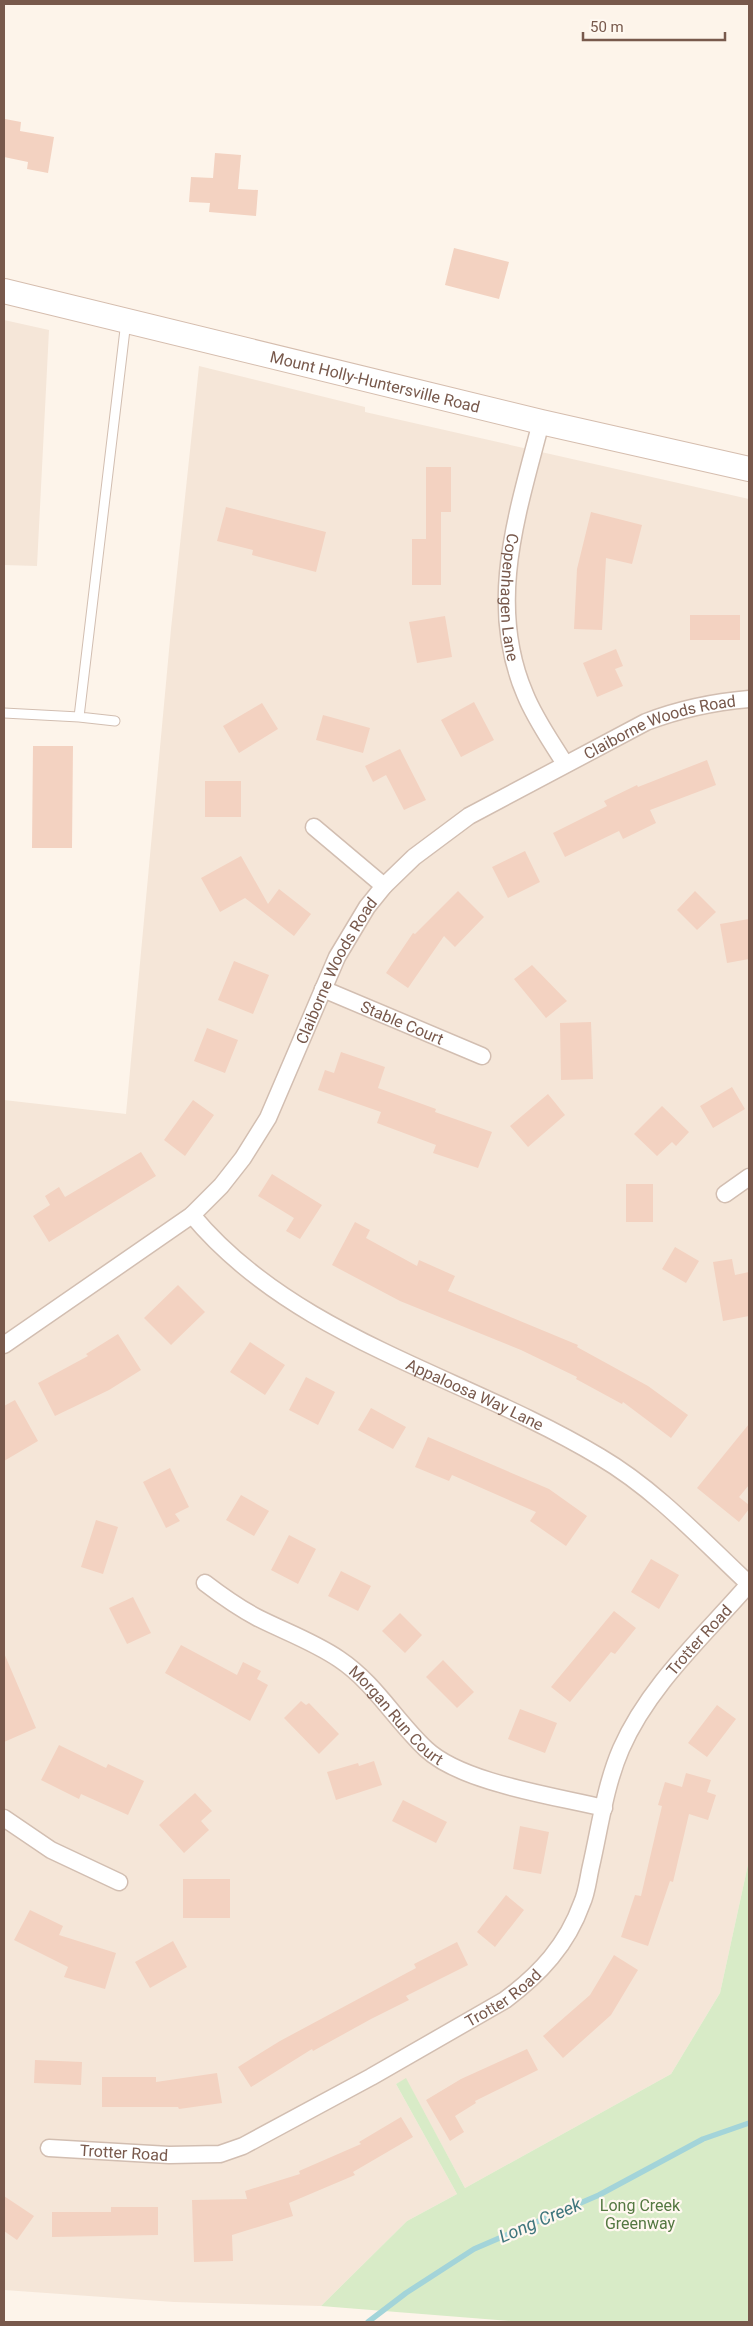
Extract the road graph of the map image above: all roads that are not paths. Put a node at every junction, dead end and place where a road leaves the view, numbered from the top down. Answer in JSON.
{"nodes":[{"id":1,"x":4,"y":290,"type":"edge"},
{"id":2,"x":126,"y":320,"type":"junction"},
{"id":3,"x":541,"y":422,"type":"junction"},
{"id":4,"x":749,"y":469,"type":"edge"},
{"id":5,"x":749,"y":699,"type":"edge"},
{"id":6,"x":4,"y":713,"type":"edge"},
{"id":7,"x":79,"y":717,"type":"junction"},
{"id":8,"x":114,"y":721,"type":"dead end"},
{"id":9,"x":565,"y":764,"type":"junction"},
{"id":10,"x":314,"y":826,"type":"dead end"},
{"id":11,"x":384,"y":886,"type":"junction"},
{"id":12,"x":323,"y":989,"type":"junction"},
{"id":13,"x":482,"y":1056,"type":"dead end"},
{"id":14,"x":749,"y":1177,"type":"edge"},
{"id":15,"x":725,"y":1194,"type":"dead end"},
{"id":16,"x":192,"y":1215,"type":"junction"},
{"id":17,"x":4,"y":1345,"type":"edge"},
{"id":18,"x":205,"y":1583,"type":"dead end"},
{"id":19,"x":749,"y":1584,"type":"edge"},
{"id":20,"x":604,"y":1808,"type":"junction"},
{"id":21,"x":4,"y":1818,"type":"edge"},
{"id":22,"x":119,"y":1882,"type":"dead end"},
{"id":23,"x":49,"y":2148,"type":"dead end"}],
"edges":[{"from":1,"to":2,"type":"main road","name":"Mount Holly-Huntersville Road"},
{"from":2,"to":3,"type":"main road","name":"Mount Holly-Huntersville Road"},
{"from":2,"to":7,"type":"lane"},
{"from":3,"to":4,"type":"main road","name":"Mount Holly-Huntersville Road"},
{"from":3,"to":9,"type":"street","name":"Copenhagen Lane"},
{"from":5,"to":9,"type":"street","name":"Claiborne Woods Road"},
{"from":6,"to":7,"type":"lane"},
{"from":7,"to":8,"type":"lane"},
{"from":9,"to":11,"type":"street","name":"Claiborne Woods Road"},
{"from":10,"to":11,"type":"street"},
{"from":11,"to":12,"type":"street","name":"Claiborne Woods Road"},
{"from":12,"to":13,"type":"street","name":"Stable Court"},
{"from":12,"to":16,"type":"street","name":"Claiborne Woods Road"},
{"from":14,"to":15,"type":"street"},
{"from":16,"to":17,"type":"street","name":"Claiborne Woods Road"},
{"from":16,"to":19,"type":"street","name":"Appaloosa Way Lane"},
{"from":18,"to":20,"type":"street","name":"Morgan Run Court"},
{"from":19,"to":20,"type":"street","name":"Trotter Road"},
{"from":20,"to":23,"type":"street","name":"Trotter Road"},
{"from":21,"to":22,"type":"street"}]}
